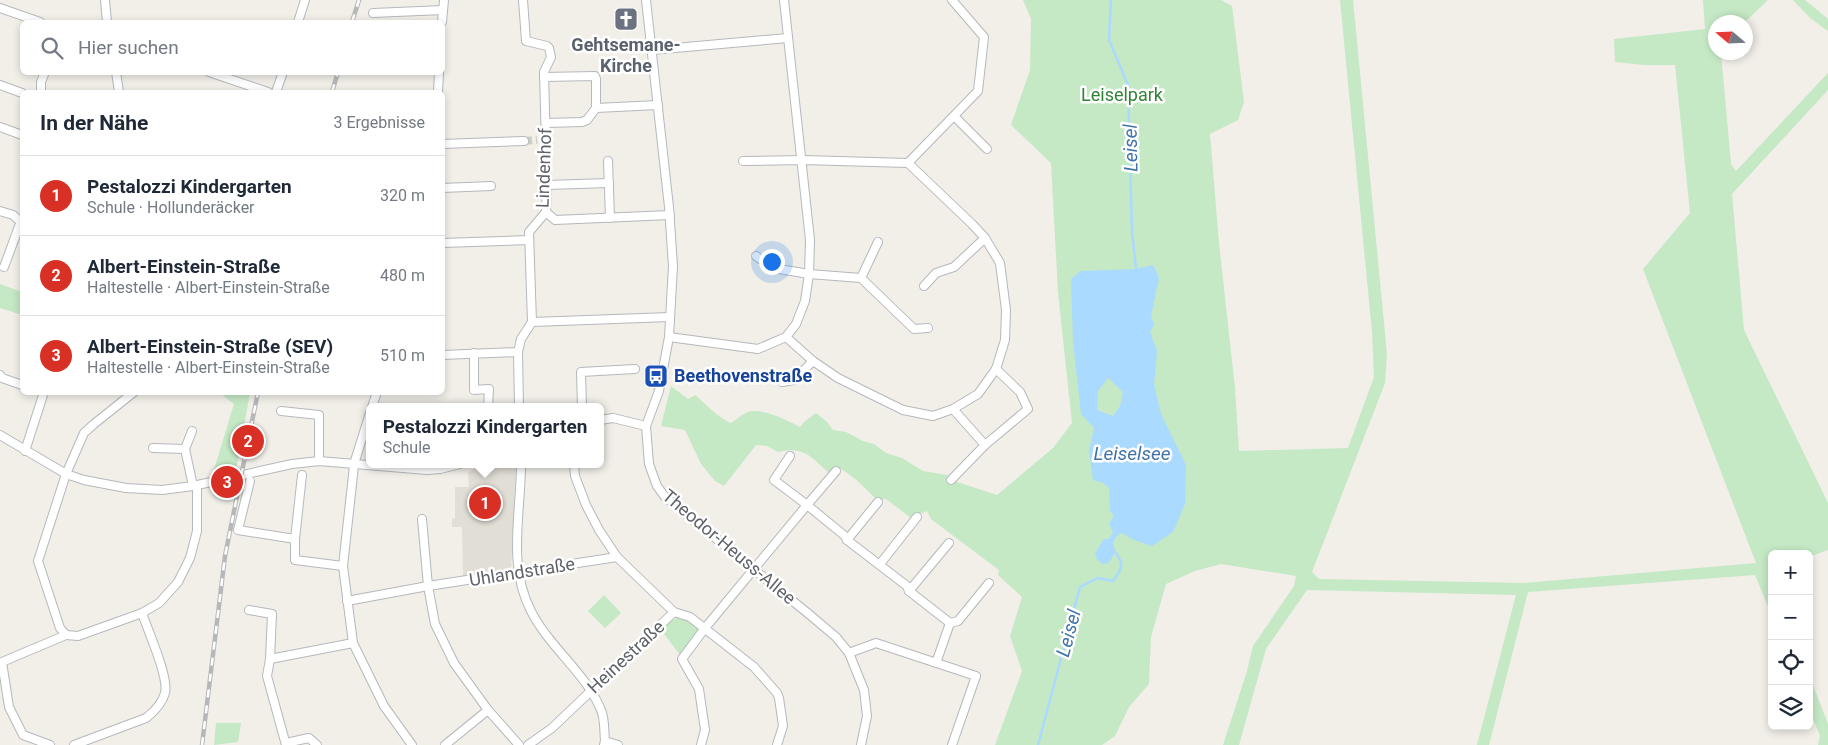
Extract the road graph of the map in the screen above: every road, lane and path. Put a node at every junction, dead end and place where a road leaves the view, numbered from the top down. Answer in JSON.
{"nodes":[{"id":1,"x":105,"y":0,"type":"edge"},
{"id":2,"x":305,"y":0,"type":"edge"},
{"id":3,"x":444,"y":0,"type":"edge"},
{"id":4,"x":524,"y":0,"type":"edge"},
{"id":5,"x":646,"y":0,"type":"edge"},
{"id":6,"x":784,"y":0,"type":"edge"},
{"id":7,"x":956,"y":2,"type":"edge"},
{"id":8,"x":0,"y":8,"type":"edge"},
{"id":9,"x":443,"y":10,"type":"junction"},
{"id":10,"x":373,"y":13,"type":"dead end"},
{"id":11,"x":34,"y":20,"type":"edge"},
{"id":12,"x":107,"y":20,"type":"edge"},
{"id":13,"x":299,"y":20,"type":"edge"},
{"id":14,"x":442,"y":20,"type":"edge"},
{"id":15,"x":788,"y":38,"type":"junction"},
{"id":16,"x":652,"y":50,"type":"junction"},
{"id":17,"x":44,"y":75,"type":"edge"},
{"id":18,"x":117,"y":75,"type":"edge"},
{"id":19,"x":219,"y":75,"type":"edge"},
{"id":20,"x":282,"y":75,"type":"edge"},
{"id":21,"x":440,"y":75,"type":"edge"},
{"id":22,"x":544,"y":77,"type":"junction"},
{"id":23,"x":0,"y":85,"type":"edge"},
{"id":24,"x":41,"y":90,"type":"edge"},
{"id":25,"x":120,"y":90,"type":"edge"},
{"id":26,"x":262,"y":90,"type":"edge"},
{"id":27,"x":277,"y":90,"type":"edge"},
{"id":28,"x":438,"y":90,"type":"edge"},
{"id":29,"x":20,"y":92,"type":"edge"},
{"id":30,"x":658,"y":106,"type":"junction"},
{"id":31,"x":596,"y":108,"type":"junction"},
{"id":32,"x":954,"y":116,"type":"junction"},
{"id":33,"x":546,"y":123,"type":"junction"},
{"id":34,"x":0,"y":127,"type":"edge"},
{"id":35,"x":20,"y":134,"type":"edge"},
{"id":36,"x":537,"y":140,"type":"tunnel mouth"},
{"id":37,"x":547,"y":140,"type":"junction"},
{"id":38,"x":524,"y":141,"type":"tunnel mouth"},
{"id":39,"x":445,"y":144,"type":"edge"},
{"id":40,"x":987,"y":149,"type":"dead end"},
{"id":41,"x":803,"y":160,"type":"junction"},
{"id":42,"x":743,"y":161,"type":"dead end"},
{"id":43,"x":608,"y":162,"type":"dead end"},
{"id":44,"x":908,"y":163,"type":"junction"},
{"id":45,"x":609,"y":183,"type":"junction"},
{"id":46,"x":548,"y":185,"type":"junction"},
{"id":47,"x":491,"y":186,"type":"dead end"},
{"id":48,"x":445,"y":188,"type":"edge"},
{"id":49,"x":0,"y":211,"type":"edge"},
{"id":50,"x":546,"y":212,"type":"junction"},
{"id":51,"x":670,"y":216,"type":"junction"},
{"id":52,"x":610,"y":218,"type":"junction"},
{"id":53,"x":20,"y":220,"type":"edge"},
{"id":54,"x":20,"y":227,"type":"edge"},
{"id":55,"x":985,"y":238,"type":"junction"},
{"id":56,"x":529,"y":240,"type":"junction"},
{"id":57,"x":878,"y":242,"type":"dead end"},
{"id":58,"x":445,"y":243,"type":"edge"},
{"id":59,"x":756,"y":256,"type":"dead end"},
{"id":60,"x":4,"y":267,"type":"dead end"},
{"id":61,"x":810,"y":274,"type":"junction"},
{"id":62,"x":861,"y":278,"type":"junction"},
{"id":63,"x":924,"y":286,"type":"dead end"},
{"id":64,"x":670,"y":317,"type":"junction"},
{"id":65,"x":532,"y":322,"type":"junction"},
{"id":66,"x":928,"y":328,"type":"dead end"},
{"id":67,"x":786,"y":336,"type":"junction"},
{"id":68,"x":669,"y":337,"type":"junction"},
{"id":69,"x":518,"y":352,"type":"junction"},
{"id":70,"x":474,"y":353,"type":"junction"},
{"id":71,"x":445,"y":354,"type":"edge"},
{"id":72,"x":813,"y":361,"type":"junction"},
{"id":73,"x":635,"y":368,"type":"dead end"},
{"id":74,"x":996,"y":369,"type":"junction"},
{"id":75,"x":0,"y":374,"type":"edge"},
{"id":76,"x":782,"y":382,"type":"dead end"},
{"id":77,"x":20,"y":384,"type":"edge"},
{"id":78,"x":44,"y":395,"type":"edge"},
{"id":79,"x":130,"y":395,"type":"edge"},
{"id":80,"x":488,"y":403,"type":"edge"},
{"id":81,"x":519,"y":403,"type":"edge"},
{"id":82,"x":582,"y":403,"type":"edge"},
{"id":83,"x":952,"y":409,"type":"junction"},
{"id":84,"x":281,"y":411,"type":"dead end"},
{"id":85,"x":604,"y":419,"type":"edge"},
{"id":86,"x":646,"y":426,"type":"junction"},
{"id":87,"x":366,"y":428,"type":"edge"},
{"id":88,"x":192,"y":431,"type":"dead end"},
{"id":89,"x":0,"y":435,"type":"edge"},
{"id":90,"x":985,"y":445,"type":"junction"},
{"id":91,"x":153,"y":448,"type":"dead end"},
{"id":92,"x":185,"y":449,"type":"junction"},
{"id":93,"x":25,"y":451,"type":"junction"},
{"id":94,"x":790,"y":456,"type":"dead end"},
{"id":95,"x":319,"y":461,"type":"junction"},
{"id":96,"x":354,"y":464,"type":"junction"},
{"id":97,"x":366,"y":465,"type":"edge"},
{"id":98,"x":402,"y":468,"type":"edge"},
{"id":99,"x":444,"y":468,"type":"edge"},
{"id":100,"x":521,"y":468,"type":"edge"},
{"id":101,"x":574,"y":468,"type":"edge"},
{"id":102,"x":836,"y":471,"type":"dead end"},
{"id":103,"x":66,"y":474,"type":"junction"},
{"id":104,"x":302,"y":475,"type":"dead end"},
{"id":105,"x":951,"y":480,"type":"dead end"},
{"id":106,"x":250,"y":481,"type":"dead end"},
{"id":107,"x":195,"y":486,"type":"junction"},
{"id":108,"x":878,"y":502,"type":"dead end"},
{"id":109,"x":807,"y":506,"type":"junction"},
{"id":110,"x":916,"y":518,"type":"dead end"},
{"id":111,"x":422,"y":519,"type":"dead end"},
{"id":112,"x":295,"y":539,"type":"junction"},
{"id":113,"x":847,"y":540,"type":"junction"},
{"id":114,"x":949,"y":543,"type":"dead end"},
{"id":115,"x":617,"y":557,"type":"junction"},
{"id":116,"x":880,"y":564,"type":"junction"},
{"id":117,"x":343,"y":566,"type":"junction"},
{"id":118,"x":753,"y":570,"type":"junction"},
{"id":119,"x":517,"y":573,"type":"junction"},
{"id":120,"x":989,"y":583,"type":"dead end"},
{"id":121,"x":428,"y":586,"type":"junction"},
{"id":122,"x":909,"y":591,"type":"junction"},
{"id":123,"x":347,"y":601,"type":"junction"},
{"id":124,"x":249,"y":610,"type":"dead end"},
{"id":125,"x":674,"y":612,"type":"junction"},
{"id":126,"x":142,"y":614,"type":"junction"},
{"id":127,"x":950,"y":623,"type":"junction"},
{"id":128,"x":705,"y":628,"type":"junction"},
{"id":129,"x":66,"y":635,"type":"junction"},
{"id":130,"x":353,"y":643,"type":"junction"},
{"id":131,"x":849,"y":653,"type":"junction"},
{"id":132,"x":270,"y":659,"type":"junction"},
{"id":133,"x":936,"y":663,"type":"junction"},
{"id":134,"x":591,"y":691,"type":"junction"},
{"id":135,"x":488,"y":710,"type":"junction"},
{"id":136,"x":605,"y":743,"type":"edge"},
{"id":137,"x":286,"y":744,"type":"edge"},
{"id":138,"x":50,"y":745,"type":"edge"},
{"id":139,"x":74,"y":745,"type":"edge"},
{"id":140,"x":317,"y":745,"type":"edge"},
{"id":141,"x":412,"y":745,"type":"edge"},
{"id":142,"x":445,"y":745,"type":"edge"},
{"id":143,"x":519,"y":745,"type":"edge"},
{"id":144,"x":528,"y":745,"type":"edge"},
{"id":145,"x":618,"y":745,"type":"edge"},
{"id":146,"x":701,"y":745,"type":"edge"},
{"id":147,"x":777,"y":745,"type":"edge"},
{"id":148,"x":861,"y":745,"type":"edge"},
{"id":149,"x":952,"y":745,"type":"edge"}],
"edges":[{"from":1,"to":12,"type":"street"},
{"from":2,"to":13,"type":"street"},
{"from":3,"to":9,"type":"street"},
{"from":4,"to":22,"type":"street","name":"Lindenhof"},
{"from":5,"to":16,"type":"street","name":"Theodor-Heuss-Allee"},
{"from":6,"to":15,"type":"street"},
{"from":7,"to":32,"type":"street"},
{"from":8,"to":11,"type":"street"},
{"from":9,"to":10,"type":"street"},
{"from":9,"to":14,"type":"street"},
{"from":15,"to":16,"type":"street"},
{"from":15,"to":41,"type":"street"},
{"from":16,"to":30,"type":"street","name":"Theodor-Heuss-Allee"},
{"from":17,"to":24,"type":"street"},
{"from":18,"to":25,"type":"street"},
{"from":19,"to":26,"type":"street"},
{"from":20,"to":27,"type":"street"},
{"from":21,"to":28,"type":"street"},
{"from":22,"to":31,"type":"street"},
{"from":22,"to":33,"type":"street","name":"Lindenhof"},
{"from":23,"to":29,"type":"street"},
{"from":30,"to":31,"type":"street"},
{"from":30,"to":51,"type":"street","name":"Theodor-Heuss-Allee"},
{"from":31,"to":33,"type":"street"},
{"from":32,"to":40,"type":"street"},
{"from":32,"to":44,"type":"street"},
{"from":33,"to":37,"type":"street","name":"Lindenhof"},
{"from":34,"to":35,"type":"street"},
{"from":36,"to":37,"type":"street"},
{"from":37,"to":46,"type":"street","name":"Lindenhof"},
{"from":38,"to":39,"type":"street"},
{"from":41,"to":42,"type":"street"},
{"from":41,"to":44,"type":"street"},
{"from":41,"to":61,"type":"street"},
{"from":43,"to":45,"type":"street"},
{"from":44,"to":55,"type":"street"},
{"from":45,"to":46,"type":"street"},
{"from":45,"to":52,"type":"street"},
{"from":46,"to":50,"type":"street","name":"Lindenhof"},
{"from":47,"to":48,"type":"street"},
{"from":49,"to":53,"type":"street"},
{"from":50,"to":52,"type":"street"},
{"from":50,"to":56,"type":"street","name":"Lindenhof"},
{"from":51,"to":52,"type":"street"},
{"from":51,"to":64,"type":"street","name":"Theodor-Heuss-Allee"},
{"from":54,"to":60,"type":"street"},
{"from":55,"to":63,"type":"street"},
{"from":55,"to":74,"type":"street"},
{"from":56,"to":58,"type":"street"},
{"from":56,"to":65,"type":"street","name":"Lindenhof"},
{"from":57,"to":62,"type":"street"},
{"from":59,"to":61,"type":"street"},
{"from":61,"to":62,"type":"street"},
{"from":61,"to":67,"type":"street"},
{"from":62,"to":66,"type":"street"},
{"from":64,"to":65,"type":"street"},
{"from":64,"to":68,"type":"street","name":"Theodor-Heuss-Allee"},
{"from":65,"to":69,"type":"street"},
{"from":67,"to":68,"type":"street"},
{"from":67,"to":72,"type":"street"},
{"from":68,"to":86,"type":"street","name":"Theodor-Heuss-Allee"},
{"from":69,"to":70,"type":"street"},
{"from":69,"to":81,"type":"street"},
{"from":70,"to":71,"type":"street"},
{"from":70,"to":80,"type":"street"},
{"from":72,"to":76,"type":"street"},
{"from":72,"to":83,"type":"street"},
{"from":73,"to":82,"type":"street"},
{"from":74,"to":83,"type":"street"},
{"from":74,"to":90,"type":"street"},
{"from":75,"to":77,"type":"street"},
{"from":78,"to":93,"type":"street"},
{"from":79,"to":103,"type":"street"},
{"from":83,"to":90,"type":"street"},
{"from":84,"to":95,"type":"street"},
{"from":85,"to":86,"type":"street"},
{"from":86,"to":118,"type":"street","name":"Theodor-Heuss-Allee"},
{"from":87,"to":96,"type":"street"},
{"from":88,"to":92,"type":"street"},
{"from":89,"to":93,"type":"street"},
{"from":90,"to":105,"type":"street"},
{"from":91,"to":92,"type":"street"},
{"from":92,"to":107,"type":"street"},
{"from":93,"to":103,"type":"street"},
{"from":94,"to":109,"type":"street"},
{"from":95,"to":96,"type":"street"},
{"from":95,"to":107,"type":"street"},
{"from":96,"to":97,"type":"street"},
{"from":96,"to":117,"type":"street"},
{"from":98,"to":99,"type":"street"},
{"from":100,"to":119,"type":"street"},
{"from":101,"to":115,"type":"street"},
{"from":102,"to":109,"type":"street"},
{"from":103,"to":107,"type":"street"},
{"from":103,"to":129,"type":"street"},
{"from":104,"to":112,"type":"street"},
{"from":106,"to":112,"type":"street"},
{"from":107,"to":126,"type":"street"},
{"from":108,"to":113,"type":"street"},
{"from":109,"to":113,"type":"street"},
{"from":109,"to":118,"type":"street"},
{"from":110,"to":116,"type":"street"},
{"from":111,"to":121,"type":"street"},
{"from":112,"to":117,"type":"street"},
{"from":113,"to":116,"type":"street"},
{"from":114,"to":122,"type":"street"},
{"from":115,"to":119,"type":"street","name":"Uhlandstraße"},
{"from":115,"to":125,"type":"street"},
{"from":116,"to":122,"type":"street"},
{"from":117,"to":123,"type":"street"},
{"from":118,"to":128,"type":"street"},
{"from":118,"to":131,"type":"street","name":"Theodor-Heuss-Allee"},
{"from":119,"to":121,"type":"street","name":"Uhlandstraße"},
{"from":119,"to":134,"type":"street"},
{"from":120,"to":127,"type":"street"},
{"from":121,"to":123,"type":"street","name":"Uhlandstraße"},
{"from":121,"to":135,"type":"street"},
{"from":122,"to":127,"type":"street"},
{"from":123,"to":130,"type":"street"},
{"from":124,"to":132,"type":"street"},
{"from":125,"to":128,"type":"street","name":"Heinestraße"},
{"from":125,"to":134,"type":"street","name":"Heinestraße"},
{"from":126,"to":129,"type":"street"},
{"from":126,"to":139,"type":"street"},
{"from":127,"to":133,"type":"street"},
{"from":128,"to":146,"type":"street"},
{"from":128,"to":147,"type":"street","name":"Heinestraße"},
{"from":129,"to":138,"type":"street"},
{"from":130,"to":132,"type":"street"},
{"from":130,"to":141,"type":"street"},
{"from":131,"to":133,"type":"street"},
{"from":131,"to":148,"type":"street","name":"Theodor-Heuss-Allee"},
{"from":132,"to":137,"type":"street"},
{"from":133,"to":149,"type":"street"},
{"from":134,"to":136,"type":"street"},
{"from":134,"to":144,"type":"street","name":"Heinestraße"},
{"from":135,"to":142,"type":"street"},
{"from":135,"to":143,"type":"street"},
{"from":136,"to":145,"type":"street"},
{"from":137,"to":140,"type":"street"}]}
